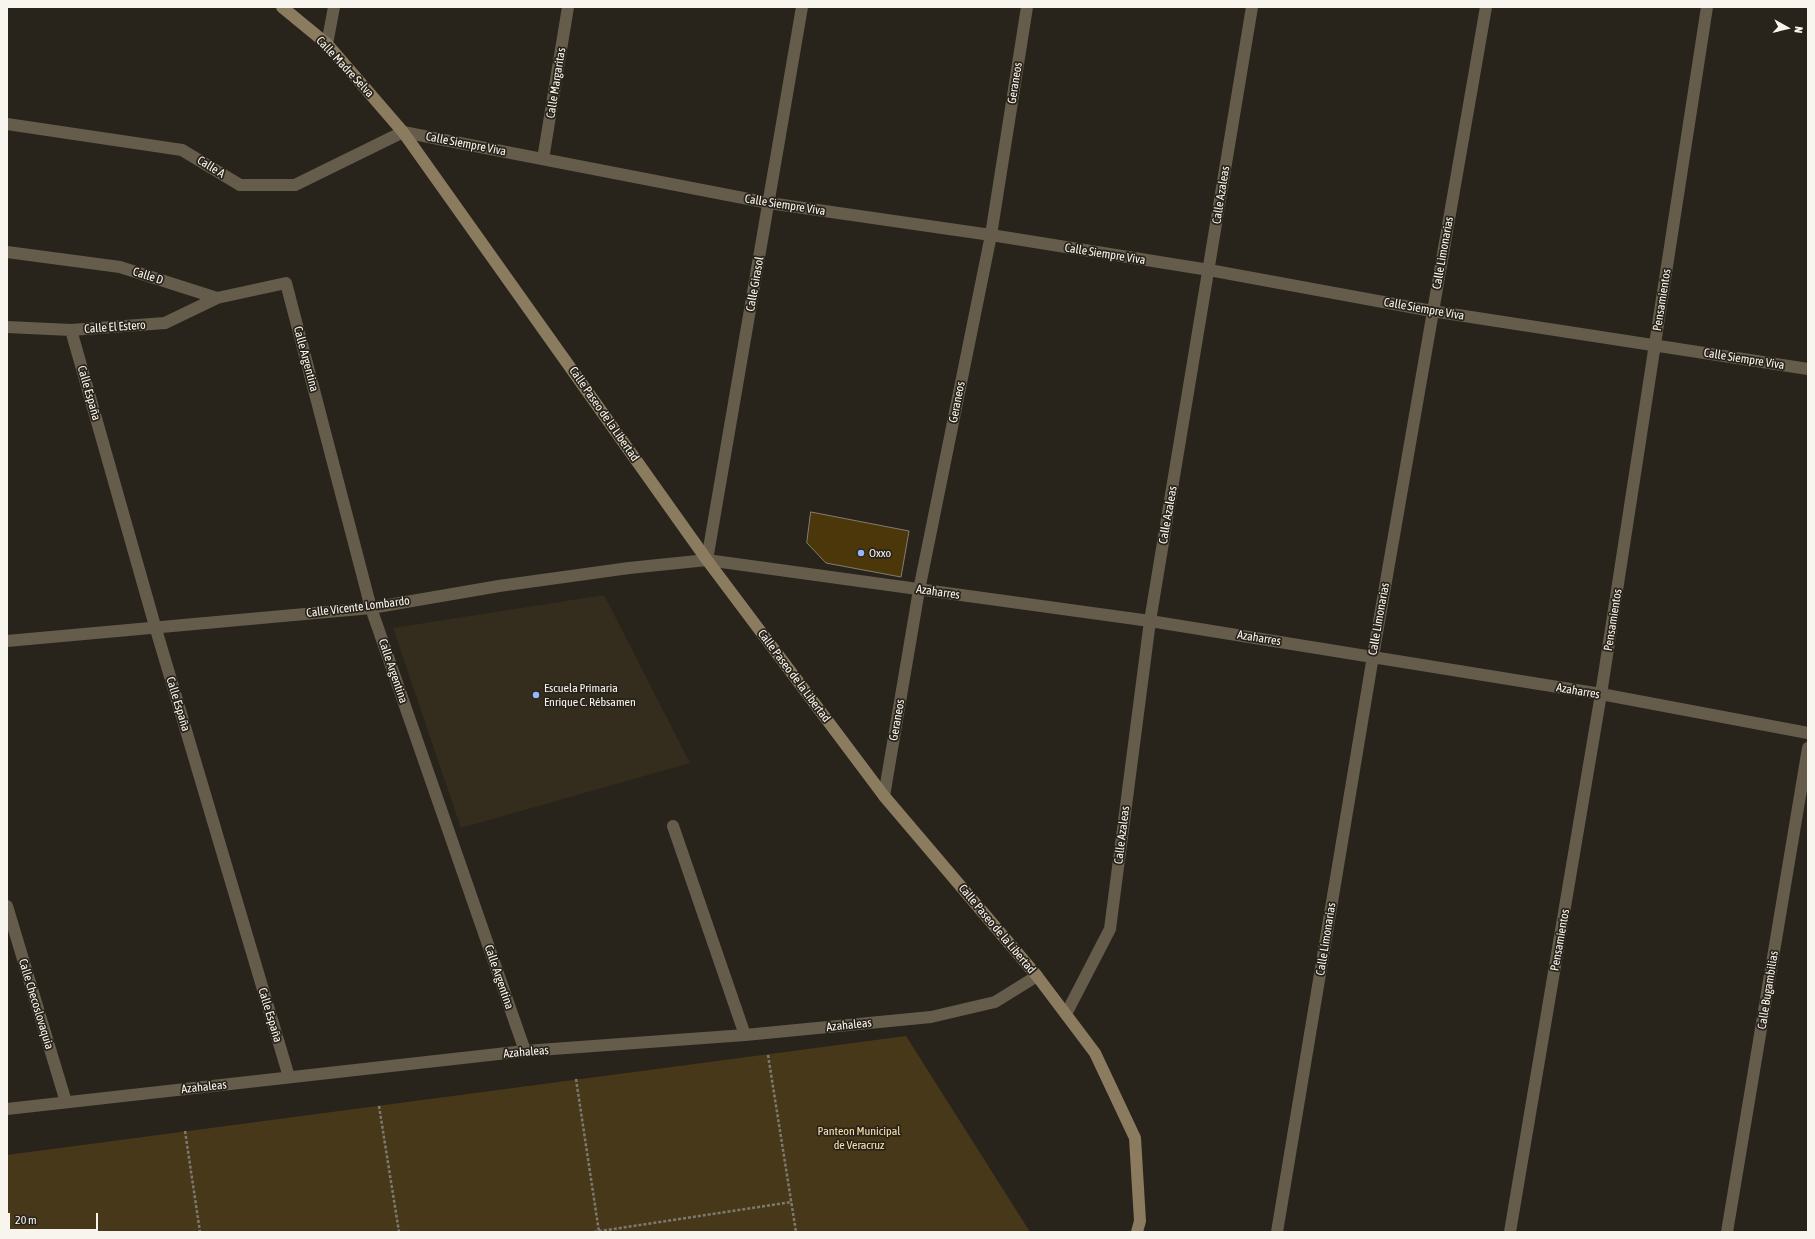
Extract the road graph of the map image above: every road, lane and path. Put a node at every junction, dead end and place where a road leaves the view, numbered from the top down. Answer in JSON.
{"nodes":[{"id":1,"x":282,"y":7,"type":"edge"},
{"id":2,"x":334,"y":7,"type":"edge"},
{"id":3,"x":568,"y":7,"type":"edge"},
{"id":4,"x":802,"y":7,"type":"edge"},
{"id":5,"x":1027,"y":7,"type":"edge"},
{"id":6,"x":1252,"y":7,"type":"edge"},
{"id":7,"x":1486,"y":7,"type":"edge"},
{"id":8,"x":1706,"y":7,"type":"edge"},
{"id":9,"x":327,"y":44,"type":"junction"},
{"id":10,"x":7,"y":124,"type":"edge"},
{"id":11,"x":403,"y":132,"type":"junction"},
{"id":12,"x":543,"y":159,"type":"junction"},
{"id":13,"x":769,"y":203,"type":"junction"},
{"id":14,"x":991,"y":235,"type":"junction"},
{"id":15,"x":7,"y":252,"type":"edge"},
{"id":16,"x":1209,"y":270,"type":"junction"},
{"id":17,"x":286,"y":283,"type":"joint"},
{"id":18,"x":217,"y":298,"type":"junction"},
{"id":19,"x":1432,"y":311,"type":"junction"},
{"id":20,"x":7,"y":327,"type":"edge"},
{"id":21,"x":71,"y":330,"type":"junction"},
{"id":22,"x":1656,"y":345,"type":"junction"},
{"id":23,"x":1808,"y":369,"type":"edge"},
{"id":24,"x":707,"y":560,"type":"junction"},
{"id":25,"x":919,"y":590,"type":"junction"},
{"id":26,"x":371,"y":608,"type":"junction"},
{"id":27,"x":1150,"y":621,"type":"junction"},
{"id":28,"x":155,"y":626,"type":"junction"},
{"id":29,"x":7,"y":641,"type":"edge"},
{"id":30,"x":1373,"y":656,"type":"junction"},
{"id":31,"x":1601,"y":694,"type":"junction"},
{"id":32,"x":1808,"y":733,"type":"edge"},
{"id":33,"x":1808,"y":748,"type":"edge"},
{"id":34,"x":884,"y":796,"type":"junction"},
{"id":35,"x":673,"y":826,"type":"dead end"},
{"id":36,"x":7,"y":906,"type":"edge"},
{"id":37,"x":1037,"y":976,"type":"junction"},
{"id":38,"x":1066,"y":1014,"type":"junction"},
{"id":39,"x":745,"y":1035,"type":"junction"},
{"id":40,"x":525,"y":1051,"type":"junction"},
{"id":41,"x":768,"y":1055,"type":"dead end"},
{"id":42,"x":289,"y":1077,"type":"junction"},
{"id":43,"x":576,"y":1080,"type":"dead end"},
{"id":44,"x":66,"y":1102,"type":"junction"},
{"id":45,"x":379,"y":1106,"type":"dead end"},
{"id":46,"x":7,"y":1109,"type":"edge"},
{"id":47,"x":185,"y":1131,"type":"dead end"},
{"id":48,"x":792,"y":1202,"type":"junction"},
{"id":49,"x":200,"y":1232,"type":"edge"},
{"id":50,"x":399,"y":1232,"type":"edge"},
{"id":51,"x":594,"y":1232,"type":"edge"},
{"id":52,"x":599,"y":1232,"type":"edge"},
{"id":53,"x":796,"y":1232,"type":"edge"},
{"id":54,"x":1137,"y":1232,"type":"edge"},
{"id":55,"x":1276,"y":1232,"type":"edge"},
{"id":56,"x":1510,"y":1232,"type":"edge"},
{"id":57,"x":1727,"y":1232,"type":"edge"}],
"edges":[{"from":1,"to":9,"type":"street","name":"Calle Madre Selva"},
{"from":2,"to":9,"type":"street"},
{"from":3,"to":12,"type":"street","name":"Calle Margaritas"},
{"from":4,"to":13,"type":"street","name":"Calle Girasol"},
{"from":5,"to":14,"type":"street","name":"Geraneos"},
{"from":6,"to":16,"type":"street","name":"Calle Azaleas"},
{"from":7,"to":19,"type":"street","name":"Calle Limonarias"},
{"from":8,"to":22,"type":"street","name":"Pensamientos"},
{"from":9,"to":11,"type":"street","name":"Calle Madre Selva"},
{"from":10,"to":11,"type":"street","name":"Calle A"},
{"from":11,"to":12,"type":"street","name":"Calle Siempre Viva"},
{"from":11,"to":24,"type":"street","name":"Calle Paseo de la Libertad"},
{"from":12,"to":13,"type":"street","name":"Calle Siempre Viva"},
{"from":13,"to":14,"type":"street","name":"Calle Siempre Viva"},
{"from":13,"to":24,"type":"street","name":"Calle Girasol"},
{"from":14,"to":16,"type":"street","name":"Calle Siempre Viva"},
{"from":14,"to":25,"type":"street","name":"Geraneos"},
{"from":15,"to":18,"type":"street","name":"Calle D"},
{"from":16,"to":19,"type":"street","name":"Calle Siempre Viva"},
{"from":16,"to":27,"type":"street","name":"Calle Azaleas"},
{"from":17,"to":18,"type":"street","name":"Calle D"},
{"from":17,"to":26,"type":"street","name":"Calle Argentina"},
{"from":18,"to":21,"type":"street","name":"Calle El Estero"},
{"from":19,"to":22,"type":"street","name":"Calle Siempre Viva"},
{"from":19,"to":30,"type":"street","name":"Calle Limonarias"},
{"from":20,"to":21,"type":"street","name":"Calle El Estero"},
{"from":21,"to":28,"type":"street","name":"Calle España"},
{"from":22,"to":23,"type":"street","name":"Calle Siempre Viva"},
{"from":22,"to":31,"type":"street","name":"Pensamientos"},
{"from":24,"to":25,"type":"street","name":"Azaharres"},
{"from":24,"to":26,"type":"street","name":"Calle Vicente Lombardo"},
{"from":24,"to":34,"type":"street","name":"Calle Paseo de la Libertad"},
{"from":25,"to":27,"type":"street","name":"Azaharres"},
{"from":25,"to":34,"type":"street","name":"Geraneos"},
{"from":26,"to":28,"type":"street","name":"Calle Vicente Lombardo"},
{"from":26,"to":40,"type":"street","name":"Calle Argentina"},
{"from":27,"to":30,"type":"street","name":"Azaharres"},
{"from":27,"to":38,"type":"street","name":"Calle Azaleas"},
{"from":28,"to":29,"type":"street","name":"Calle Vicente Lombardo"},
{"from":28,"to":42,"type":"street","name":"Calle España"},
{"from":30,"to":31,"type":"street","name":"Azaharres"},
{"from":30,"to":55,"type":"street","name":"Calle Limonarias"},
{"from":31,"to":32,"type":"street","name":"Azaharres"},
{"from":31,"to":56,"type":"street","name":"Pensamientos"},
{"from":33,"to":57,"type":"street","name":"Calle Bugambilias"},
{"from":34,"to":37,"type":"street","name":"Calle Paseo de la Libertad"},
{"from":35,"to":39,"type":"street"},
{"from":36,"to":44,"type":"street","name":"Calle Checoslovaquia"},
{"from":37,"to":38,"type":"street","name":"Calle Paseo de la Libertad"},
{"from":37,"to":39,"type":"street","name":"Azahaleas"},
{"from":38,"to":54,"type":"street","name":"Calle Paseo de la Libertad"},
{"from":39,"to":40,"type":"street","name":"Azahaleas"},
{"from":40,"to":42,"type":"street","name":"Azahaleas"},
{"from":41,"to":48,"type":"path"},
{"from":42,"to":44,"type":"street","name":"Azahaleas"},
{"from":43,"to":52,"type":"path"},
{"from":44,"to":46,"type":"street","name":"Azahaleas"},
{"from":45,"to":50,"type":"path"},
{"from":47,"to":49,"type":"path"},
{"from":48,"to":52,"type":"path"},
{"from":48,"to":53,"type":"path"},
{"from":51,"to":52,"type":"path"}]}
